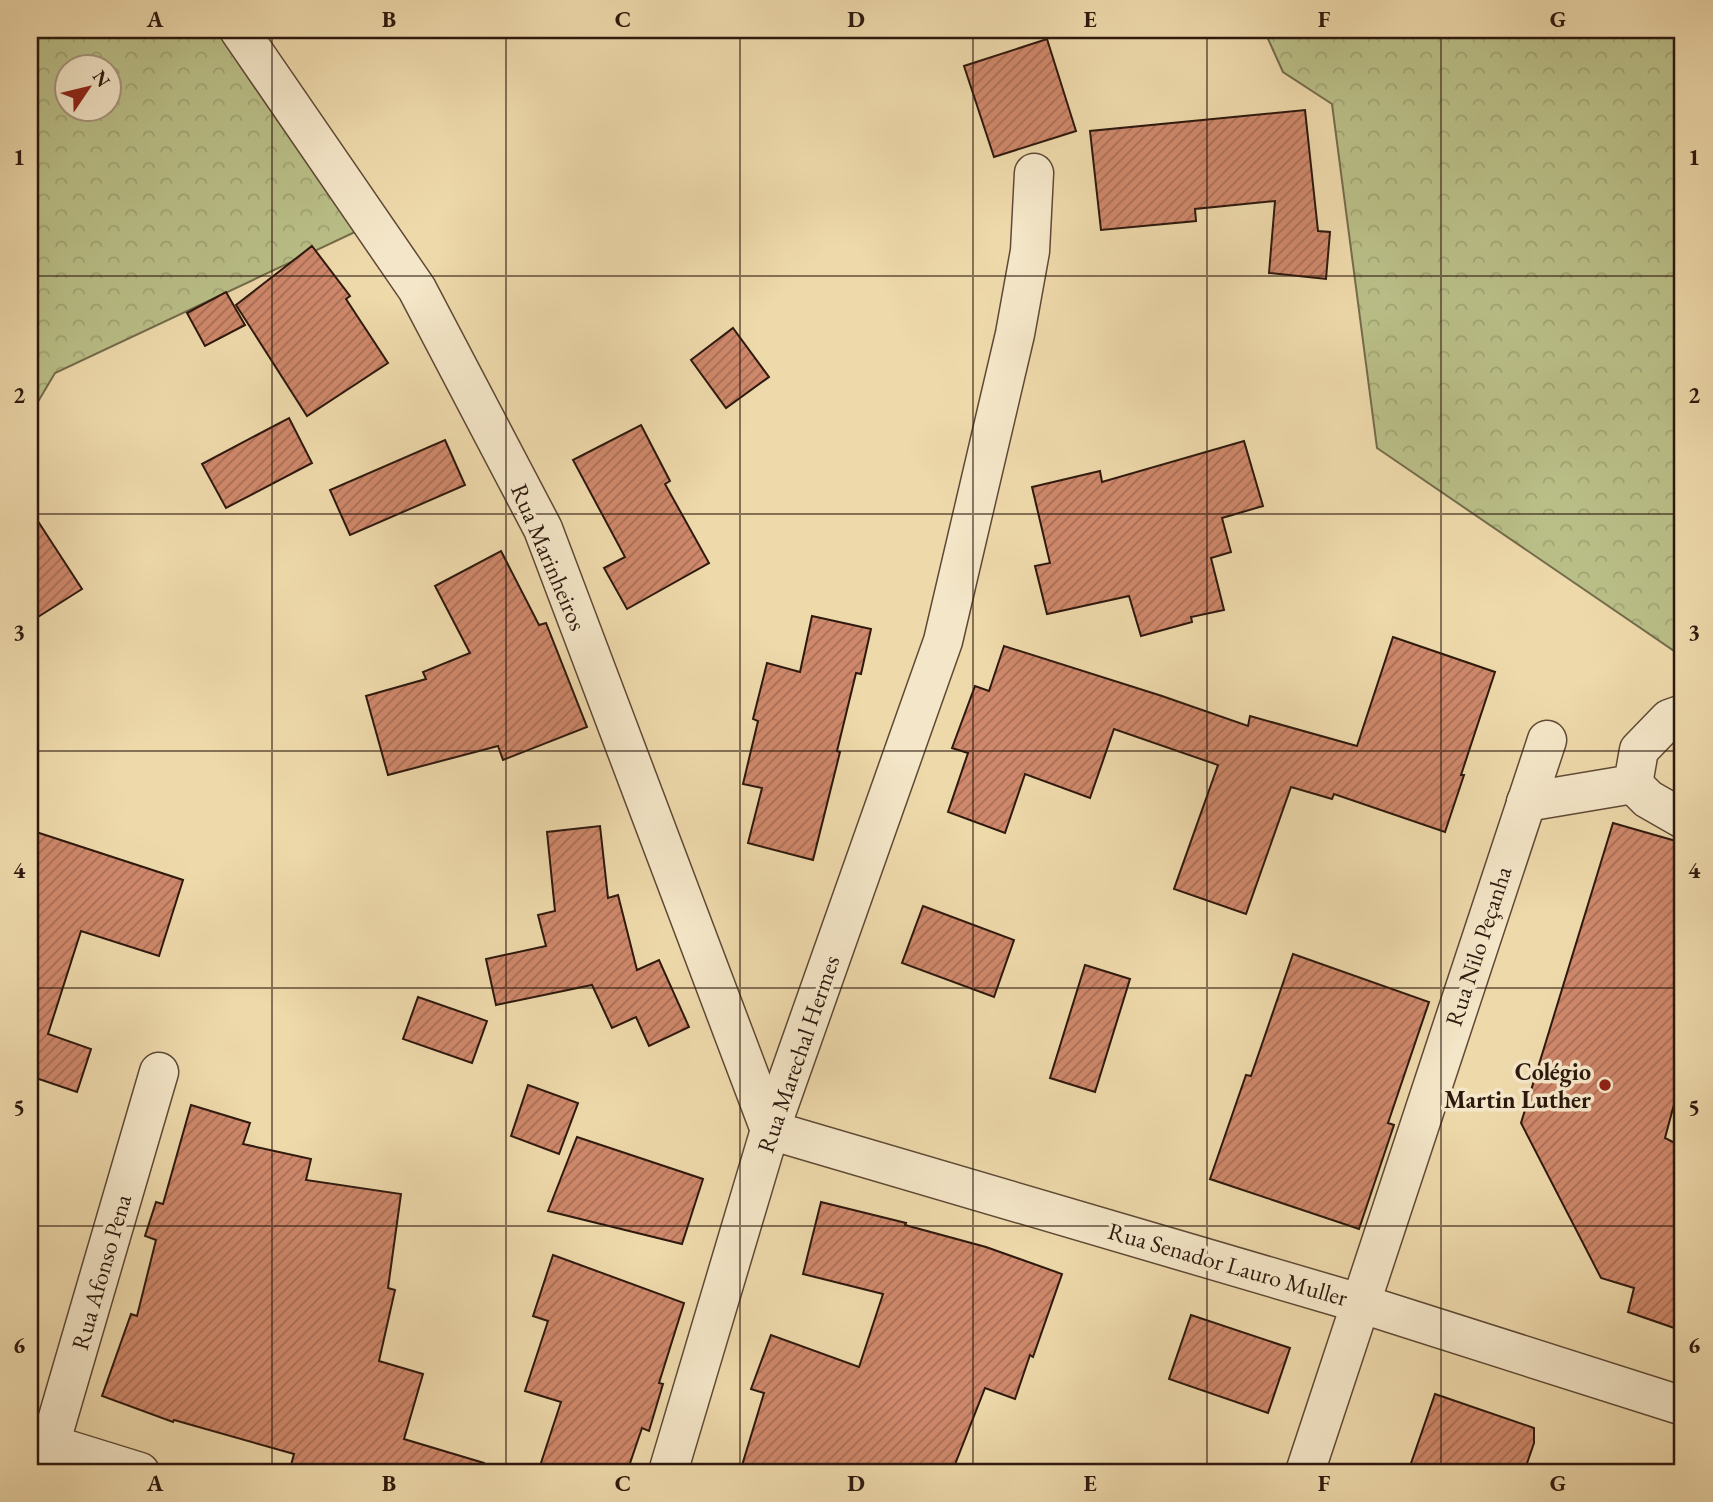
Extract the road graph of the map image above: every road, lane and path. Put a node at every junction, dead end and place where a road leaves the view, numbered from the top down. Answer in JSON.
{"nodes":[{"id":1,"x":239,"y":30,"type":"edge"},
{"id":2,"x":1034,"y":173,"type":"dead end"},
{"id":3,"x":1683,"y":715,"type":"edge"},
{"id":4,"x":1547,"y":740,"type":"dead end"},
{"id":5,"x":1633,"y":784,"type":"junction"},
{"id":6,"x":1526,"y":802,"type":"junction"},
{"id":7,"x":1683,"y":818,"type":"edge"},
{"id":8,"x":159,"y":1072,"type":"dead end"},
{"id":9,"x":770,"y":1130,"type":"junction"},
{"id":10,"x":1359,"y":1303,"type":"junction"},
{"id":11,"x":1683,"y":1406,"type":"edge"},
{"id":12,"x":41,"y":1451,"type":"edge"},
{"id":13,"x":140,"y":1472,"type":"edge"},
{"id":14,"x":668,"y":1472,"type":"edge"},
{"id":15,"x":1305,"y":1472,"type":"edge"}],
"edges":[{"from":1,"to":9,"type":"street","name":"Rua Marinheiros"},
{"from":2,"to":9,"type":"street","name":"Rua Marechal Hermes"},
{"from":3,"to":5,"type":"street"},
{"from":4,"to":6,"type":"street","name":"Rua Nilo Peçanha"},
{"from":5,"to":6,"type":"street"},
{"from":5,"to":7,"type":"street"},
{"from":6,"to":10,"type":"street","name":"Rua Nilo Peçanha"},
{"from":8,"to":12,"type":"street","name":"Rua Afonso Pena"},
{"from":9,"to":10,"type":"street","name":"Rua Senador Lauro Muller"},
{"from":9,"to":14,"type":"street","name":"Rua Marechal Hermes"},
{"from":10,"to":11,"type":"street","name":"Rua Senador Lauro Muller"},
{"from":10,"to":15,"type":"street","name":"Rua Nilo Peçanha"},
{"from":12,"to":13,"type":"street"}]}
